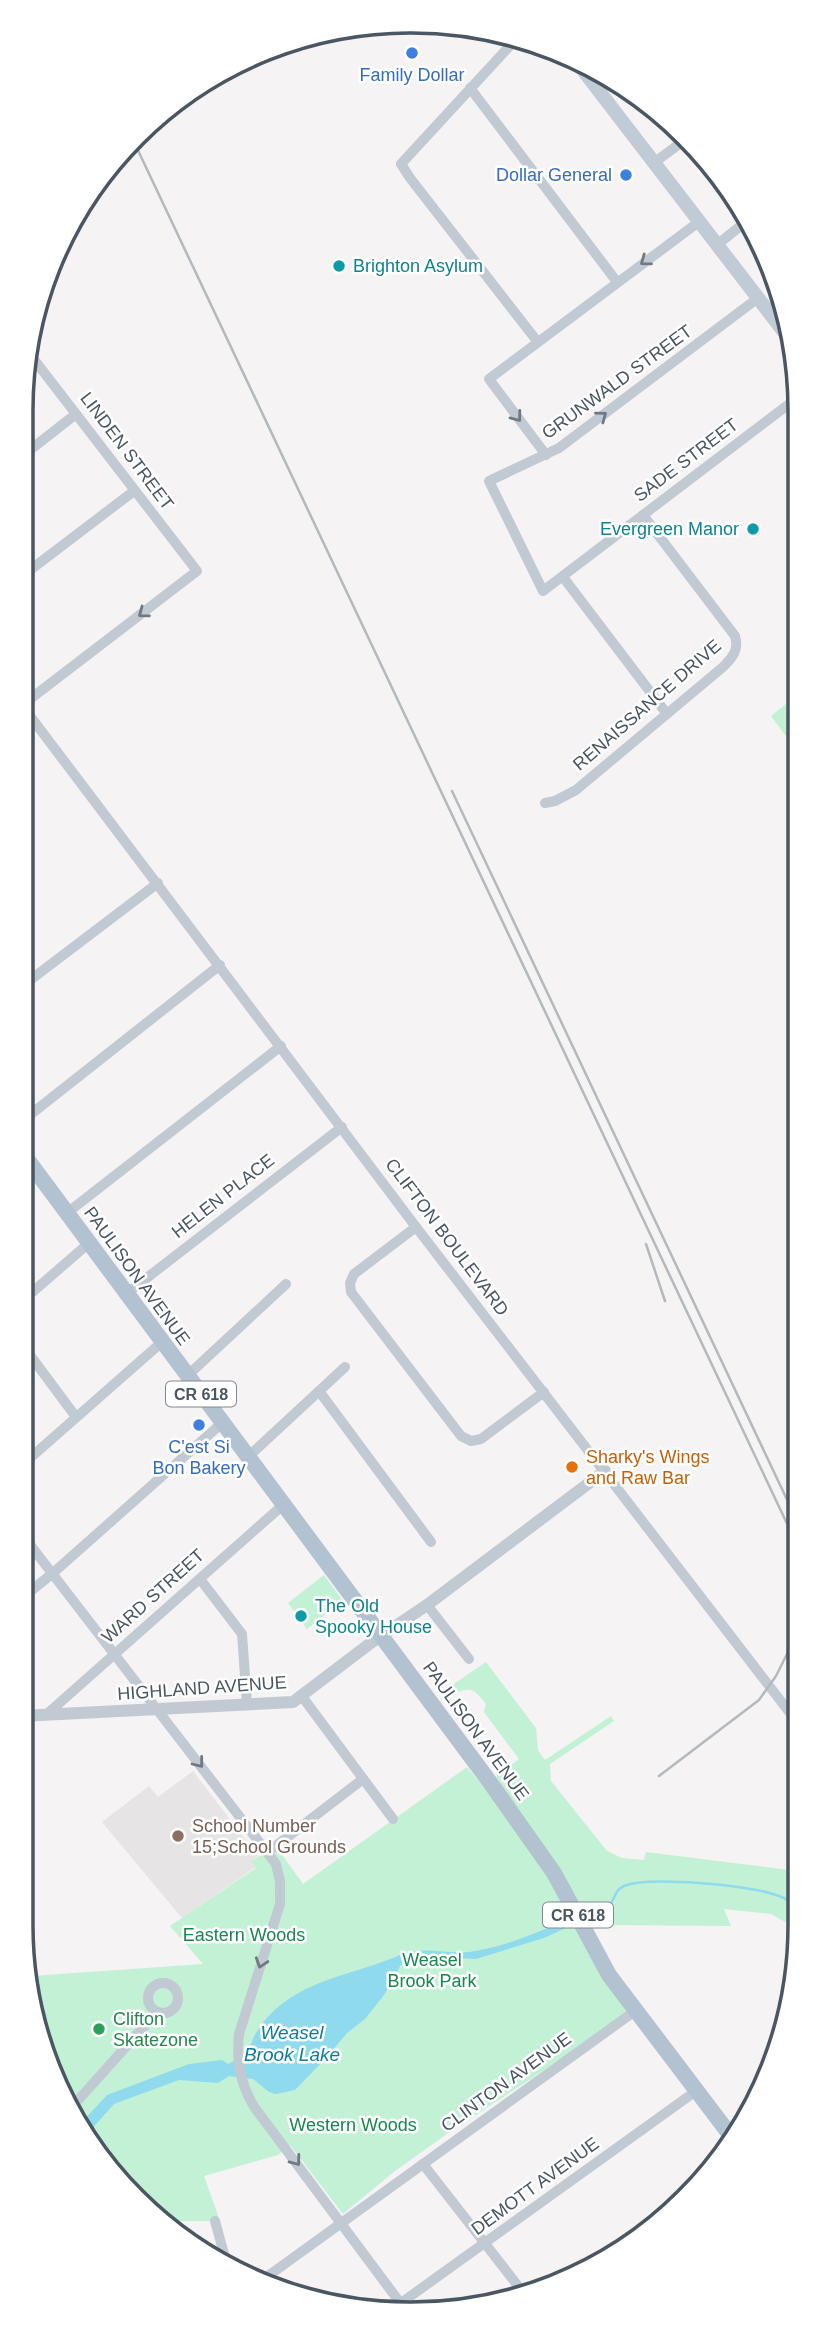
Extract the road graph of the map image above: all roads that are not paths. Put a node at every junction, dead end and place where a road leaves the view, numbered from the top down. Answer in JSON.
{"nodes":[{"id":1,"x":509,"y":46,"type":"edge"},
{"id":2,"x":590,"y":79,"type":"edge"},
{"id":3,"x":594,"y":84,"type":"joint"},
{"id":4,"x":470,"y":88,"type":"junction"},
{"id":5,"x":678,"y":145,"type":"edge"},
{"id":6,"x":655,"y":162,"type":"junction"},
{"id":7,"x":700,"y":221,"type":"junction"},
{"id":8,"x":740,"y":227,"type":"edge"},
{"id":9,"x":718,"y":244,"type":"junction"},
{"id":10,"x":617,"y":282,"type":"junction"},
{"id":11,"x":758,"y":298,"type":"junction"},
{"id":12,"x":776,"y":316,"type":"edge"},
{"id":13,"x":537,"y":341,"type":"junction"},
{"id":14,"x":36,"y":362,"type":"edge"},
{"id":15,"x":788,"y":405,"type":"edge"},
{"id":16,"x":76,"y":414,"type":"junction"},
{"id":17,"x":33,"y":448,"type":"edge"},
{"id":18,"x":546,"y":455,"type":"junction"},
{"id":19,"x":134,"y":491,"type":"junction"},
{"id":20,"x":643,"y":515,"type":"junction"},
{"id":21,"x":33,"y":569,"type":"edge"},
{"id":22,"x":563,"y":577,"type":"junction"},
{"id":23,"x":33,"y":696,"type":"edge"},
{"id":24,"x":667,"y":714,"type":"junction"},
{"id":25,"x":33,"y":720,"type":"edge"},
{"id":26,"x":545,"y":803,"type":"dead end"},
{"id":27,"x":158,"y":883,"type":"junction"},
{"id":28,"x":220,"y":965,"type":"junction"},
{"id":29,"x":33,"y":978,"type":"edge"},
{"id":30,"x":282,"y":1046,"type":"junction"},
{"id":31,"x":33,"y":1113,"type":"edge"},
{"id":32,"x":342,"y":1127,"type":"junction"},
{"id":33,"x":33,"y":1167,"type":"edge"},
{"id":34,"x":67,"y":1213,"type":"junction"},
{"id":35,"x":416,"y":1227,"type":"junction"},
{"id":36,"x":89,"y":1243,"type":"junction"},
{"id":37,"x":286,"y":1284,"type":"dead end"},
{"id":38,"x":33,"y":1292,"type":"edge"},
{"id":39,"x":127,"y":1293,"type":"junction"},
{"id":40,"x":162,"y":1342,"type":"junction"},
{"id":41,"x":33,"y":1359,"type":"edge"},
{"id":42,"x":345,"y":1367,"type":"dead end"},
{"id":43,"x":187,"y":1376,"type":"junction"},
{"id":44,"x":319,"y":1391,"type":"junction"},
{"id":45,"x":544,"y":1392,"type":"junction"},
{"id":46,"x":76,"y":1417,"type":"junction"},
{"id":47,"x":222,"y":1423,"type":"junction"},
{"id":48,"x":33,"y":1455,"type":"edge"},
{"id":49,"x":248,"y":1457,"type":"junction"},
{"id":50,"x":605,"y":1471,"type":"junction"},
{"id":51,"x":283,"y":1504,"type":"junction"},
{"id":52,"x":431,"y":1542,"type":"dead end"},
{"id":53,"x":33,"y":1547,"type":"edge"},
{"id":54,"x":53,"y":1573,"type":"junction"},
{"id":55,"x":200,"y":1579,"type":"junction"},
{"id":56,"x":33,"y":1589,"type":"edge"},
{"id":57,"x":427,"y":1605,"type":"junction"},
{"id":58,"x":382,"y":1635,"type":"junction"},
{"id":59,"x":114,"y":1654,"type":"junction"},
{"id":60,"x":469,"y":1659,"type":"dead end"},
{"id":61,"x":301,"y":1695,"type":"junction"},
{"id":62,"x":247,"y":1704,"type":"junction"},
{"id":63,"x":157,"y":1709,"type":"junction"},
{"id":64,"x":788,"y":1710,"type":"edge"},
{"id":65,"x":47,"y":1714,"type":"junction"},
{"id":66,"x":33,"y":1715,"type":"edge"},
{"id":67,"x":363,"y":1779,"type":"junction"},
{"id":68,"x":393,"y":1819,"type":"dead end"},
{"id":69,"x":268,"y":1852,"type":"junction"},
{"id":70,"x":635,"y":2011,"type":"junction"},
{"id":71,"x":157,"y":2012,"type":"dead end"},
{"id":72,"x":696,"y":2091,"type":"junction"},
{"id":73,"x":77,"y":2101,"type":"edge"},
{"id":74,"x":726,"y":2130,"type":"edge"},
{"id":75,"x":423,"y":2164,"type":"junction"},
{"id":76,"x":215,"y":2221,"type":"dead end"},
{"id":77,"x":341,"y":2222,"type":"junction"},
{"id":78,"x":486,"y":2244,"type":"junction"},
{"id":79,"x":223,"y":2252,"type":"edge"},
{"id":80,"x":270,"y":2274,"type":"edge"},
{"id":81,"x":519,"y":2286,"type":"edge"},
{"id":82,"x":397,"y":2301,"type":"edge"},
{"id":83,"x":406,"y":2302,"type":"edge"}],
"edges":[{"from":1,"to":4,"type":"street"},
{"from":2,"to":3,"type":"main road"},
{"from":3,"to":6,"type":"main road"},
{"from":4,"to":10,"type":"street"},
{"from":4,"to":13,"type":"street"},
{"from":5,"to":6,"type":"street"},
{"from":6,"to":7,"type":"main road"},
{"from":7,"to":9,"type":"main road"},
{"from":7,"to":10,"type":"street","one_way":true},
{"from":8,"to":9,"type":"street"},
{"from":9,"to":11,"type":"main road"},
{"from":10,"to":13,"type":"street"},
{"from":11,"to":12,"type":"main road"},
{"from":18,"to":11,"type":"street","name":"GRUNWALD STREET","one_way":true},
{"from":13,"to":18,"type":"street","one_way":true},
{"from":14,"to":16,"type":"street","name":"LINDEN STREET"},
{"from":15,"to":20,"type":"street","name":"SADE STREET"},
{"from":16,"to":17,"type":"street"},
{"from":16,"to":19,"type":"street","name":"LINDEN STREET"},
{"from":18,"to":22,"type":"street","name":"GRUNWALD STREET"},
{"from":19,"to":21,"type":"street"},
{"from":19,"to":23,"type":"street","name":"LINDEN STREET","one_way":true},
{"from":20,"to":22,"type":"street","name":"SADE STREET"},
{"from":20,"to":24,"type":"street","name":"RENAISSANCE DRIVE"},
{"from":22,"to":24,"type":"street"},
{"from":24,"to":26,"type":"street","name":"RENAISSANCE DRIVE"},
{"from":25,"to":27,"type":"street","name":"CLIFTON BOULEVARD"},
{"from":27,"to":28,"type":"street","name":"CLIFTON BOULEVARD"},
{"from":27,"to":29,"type":"street"},
{"from":28,"to":30,"type":"street","name":"CLIFTON BOULEVARD"},
{"from":28,"to":31,"type":"street"},
{"from":30,"to":32,"type":"street","name":"CLIFTON BOULEVARD"},
{"from":30,"to":34,"type":"street"},
{"from":32,"to":35,"type":"street","name":"CLIFTON BOULEVARD"},
{"from":32,"to":39,"type":"street","name":"HELEN PLACE"},
{"from":33,"to":34,"type":"main road","name":"PAULISON AVENUE","number":"CR 618"},
{"from":34,"to":36,"type":"main road","name":"PAULISON AVENUE","number":"CR 618"},
{"from":35,"to":45,"type":"street","name":"CLIFTON BOULEVARD"},
{"from":35,"to":45,"type":"street"},
{"from":36,"to":38,"type":"street"},
{"from":36,"to":39,"type":"main road","name":"PAULISON AVENUE","number":"CR 618"},
{"from":37,"to":43,"type":"street"},
{"from":39,"to":40,"type":"main road","name":"PAULISON AVENUE","number":"CR 618"},
{"from":40,"to":43,"type":"main road","name":"PAULISON AVENUE","number":"CR 618"},
{"from":40,"to":46,"type":"street"},
{"from":41,"to":46,"type":"street"},
{"from":42,"to":44,"type":"street"},
{"from":43,"to":47,"type":"main road","name":"PAULISON AVENUE","number":"CR 618"},
{"from":44,"to":49,"type":"street"},
{"from":44,"to":52,"type":"street"},
{"from":45,"to":50,"type":"street","name":"CLIFTON BOULEVARD"},
{"from":46,"to":48,"type":"street"},
{"from":47,"to":49,"type":"main road","name":"PAULISON AVENUE","number":"CR 618"},
{"from":47,"to":54,"type":"street"},
{"from":49,"to":51,"type":"main road","name":"PAULISON AVENUE","number":"CR 618"},
{"from":50,"to":57,"type":"street","name":"HIGHLAND AVENUE"},
{"from":50,"to":64,"type":"street","name":"CLIFTON BOULEVARD"},
{"from":51,"to":55,"type":"street","name":"WARD STREET"},
{"from":51,"to":58,"type":"main road","name":"PAULISON AVENUE","number":"CR 618"},
{"from":53,"to":54,"type":"street"},
{"from":54,"to":56,"type":"street"},
{"from":54,"to":59,"type":"street"},
{"from":55,"to":59,"type":"street","name":"WARD STREET"},
{"from":55,"to":62,"type":"street"},
{"from":57,"to":58,"type":"street","name":"HIGHLAND AVENUE"},
{"from":57,"to":60,"type":"street"},
{"from":58,"to":61,"type":"street","name":"HIGHLAND AVENUE"},
{"from":58,"to":70,"type":"main road","name":"PAULISON AVENUE","number":"CR 618"},
{"from":59,"to":63,"type":"street"},
{"from":59,"to":65,"type":"street","name":"WARD STREET"},
{"from":61,"to":62,"type":"street","name":"HIGHLAND AVENUE"},
{"from":61,"to":67,"type":"street"},
{"from":62,"to":63,"type":"street","name":"HIGHLAND AVENUE"},
{"from":63,"to":65,"type":"street","name":"HIGHLAND AVENUE"},
{"from":63,"to":69,"type":"street","one_way":true},
{"from":65,"to":66,"type":"street","name":"HIGHLAND AVENUE"},
{"from":67,"to":68,"type":"street"},
{"from":67,"to":69,"type":"street"},
{"from":69,"to":77,"type":"street","one_way":true},
{"from":70,"to":72,"type":"main road","name":"PAULISON AVENUE","number":"CR 618"},
{"from":70,"to":75,"type":"street","name":"CLINTON AVENUE"},
{"from":71,"to":73,"type":"street"},
{"from":72,"to":74,"type":"main road","name":"PAULISON AVENUE","number":"CR 618"},
{"from":72,"to":78,"type":"street","name":"DEMOTT AVENUE"},
{"from":75,"to":77,"type":"street","name":"CLINTON AVENUE"},
{"from":75,"to":78,"type":"street"},
{"from":76,"to":79,"type":"street"},
{"from":77,"to":80,"type":"street","name":"CLINTON AVENUE"},
{"from":77,"to":82,"type":"street"},
{"from":78,"to":81,"type":"street"},
{"from":78,"to":83,"type":"street","name":"DEMOTT AVENUE"}]}
